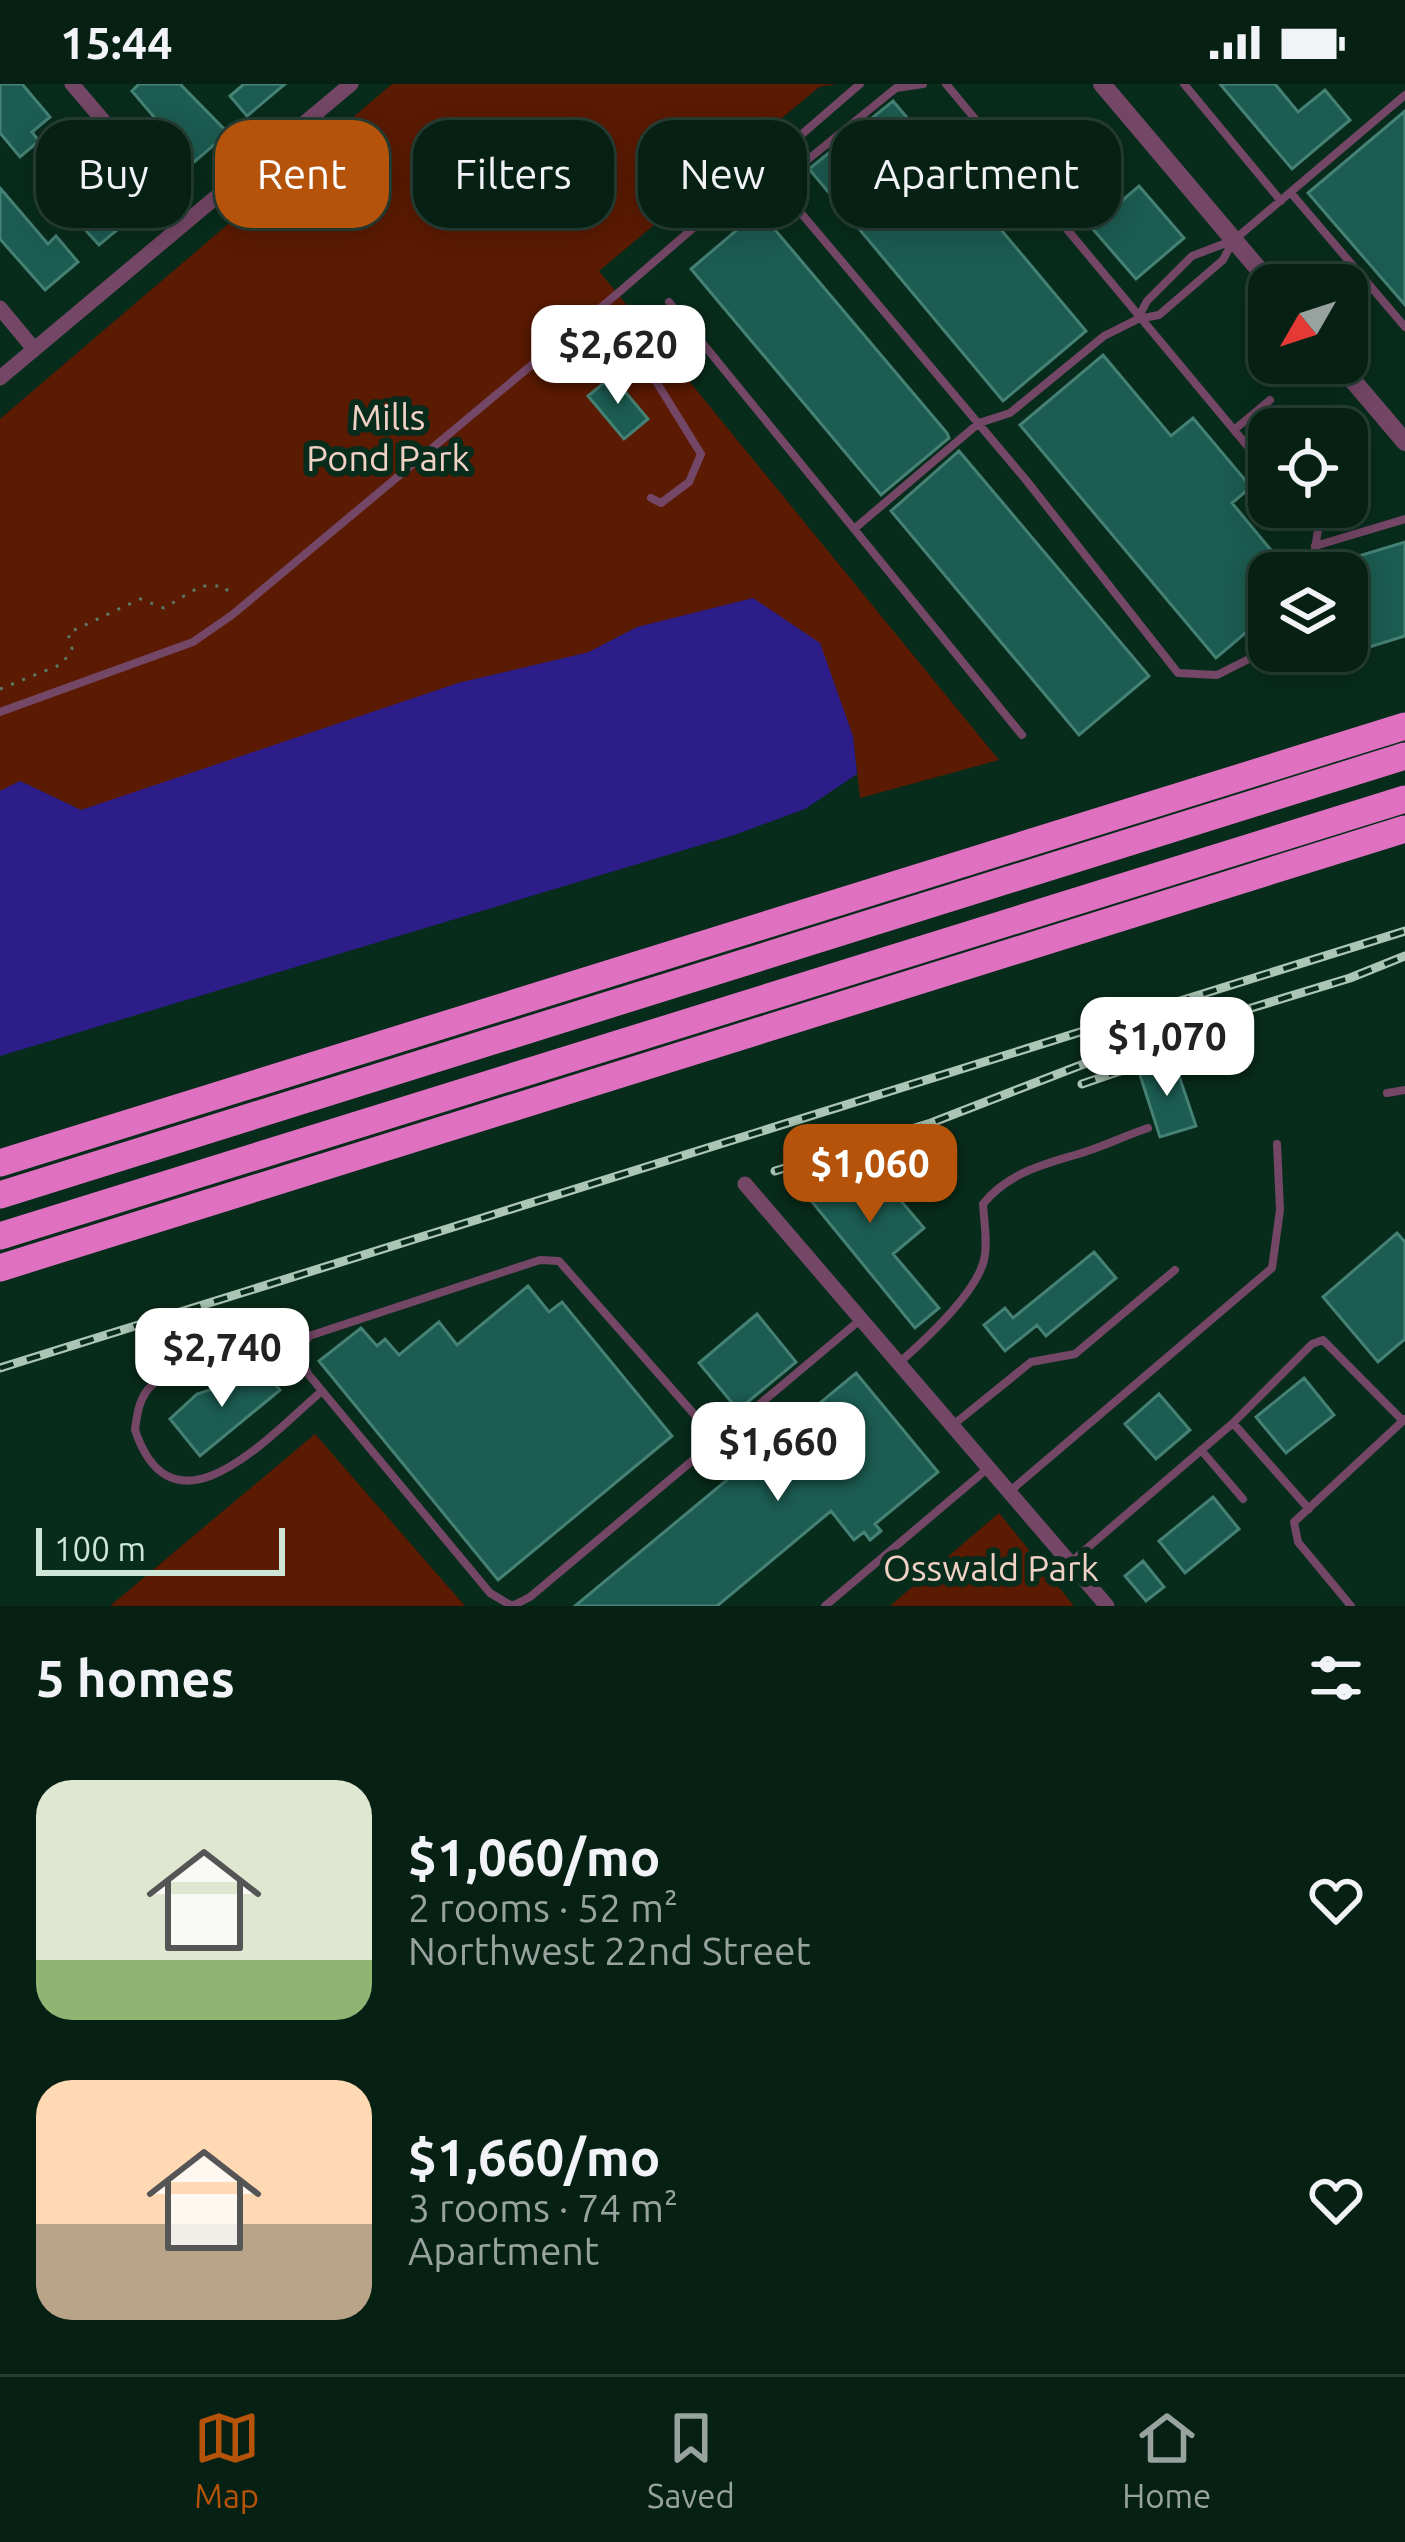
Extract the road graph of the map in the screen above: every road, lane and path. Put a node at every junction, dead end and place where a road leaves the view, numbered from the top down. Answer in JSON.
{"nodes":[{"id":1,"x":72,"y":84,"type":"edge"},
{"id":2,"x":860,"y":84,"type":"edge"},
{"id":3,"x":923,"y":84,"type":"edge"},
{"id":4,"x":946,"y":84,"type":"edge"},
{"id":5,"x":1102,"y":84,"type":"edge"},
{"id":6,"x":1184,"y":84,"type":"edge"},
{"id":7,"x":343,"y":86,"type":"edge"},
{"id":8,"x":1405,"y":94,"type":"edge"},
{"id":9,"x":103,"y":120,"type":"edge"},
{"id":10,"x":1291,"y":193,"type":"junction"},
{"id":11,"x":1281,"y":201,"type":"junction"},
{"id":12,"x":191,"y":217,"type":"edge"},
{"id":13,"x":178,"y":228,"type":"edge"},
{"id":14,"x":1234,"y":240,"type":"junction"},
{"id":15,"x":1254,"y":264,"type":"edge"},
{"id":16,"x":669,"y":302,"type":"dead end"},
{"id":17,"x":0,"y":308,"type":"edge"},
{"id":18,"x":597,"y":310,"type":"junction"},
{"id":19,"x":1138,"y":319,"type":"junction"},
{"id":20,"x":1405,"y":327,"type":"edge"},
{"id":21,"x":34,"y":349,"type":"junction"},
{"id":22,"x":0,"y":378,"type":"edge"},
{"id":23,"x":1356,"y":384,"type":"edge"},
{"id":24,"x":1270,"y":400,"type":"dead end"},
{"id":25,"x":979,"y":423,"type":"junction"},
{"id":26,"x":1234,"y":430,"type":"junction"},
{"id":27,"x":1405,"y":442,"type":"edge"},
{"id":28,"x":1248,"y":447,"type":"edge"},
{"id":29,"x":651,"y":498,"type":"dead end"},
{"id":30,"x":1405,"y":519,"type":"edge"},
{"id":31,"x":1316,"y":528,"type":"edge"},
{"id":32,"x":854,"y":529,"type":"junction"},
{"id":33,"x":1315,"y":546,"type":"junction"},
{"id":34,"x":1314,"y":552,"type":"edge"},
{"id":35,"x":240,"y":608,"type":"junction"},
{"id":36,"x":1248,"y":659,"type":"edge"},
{"id":37,"x":0,"y":689,"type":"edge"},
{"id":38,"x":0,"y":712,"type":"edge"},
{"id":39,"x":1405,"y":726,"type":"edge"},
{"id":40,"x":1022,"y":735,"type":"dead end"},
{"id":41,"x":1405,"y":756,"type":"edge"},
{"id":42,"x":1405,"y":799,"type":"edge"},
{"id":43,"x":1405,"y":829,"type":"edge"},
{"id":44,"x":1405,"y":1090,"type":"edge"},
{"id":45,"x":1387,"y":1093,"type":"dead end"},
{"id":46,"x":1148,"y":1128,"type":"dead end"},
{"id":47,"x":1277,"y":1144,"type":"dead end"},
{"id":48,"x":0,"y":1163,"type":"edge"},
{"id":49,"x":746,"y":1184,"type":"dead end"},
{"id":50,"x":0,"y":1196,"type":"edge"},
{"id":51,"x":0,"y":1236,"type":"edge"},
{"id":52,"x":0,"y":1268,"type":"edge"},
{"id":53,"x":1174,"y":1270,"type":"dead end"},
{"id":54,"x":861,"y":1319,"type":"junction"},
{"id":55,"x":309,"y":1336,"type":"junction"},
{"id":56,"x":898,"y":1363,"type":"junction"},
{"id":57,"x":322,"y":1391,"type":"junction"},
{"id":58,"x":1404,"y":1420,"type":"edge"},
{"id":59,"x":1233,"y":1423,"type":"junction"},
{"id":60,"x":952,"y":1426,"type":"junction"},
{"id":61,"x":716,"y":1439,"type":"junction"},
{"id":62,"x":1202,"y":1450,"type":"junction"},
{"id":63,"x":988,"y":1468,"type":"junction"},
{"id":64,"x":1009,"y":1492,"type":"junction"},
{"id":65,"x":1243,"y":1499,"type":"dead end"},
{"id":66,"x":1309,"y":1508,"type":"junction"},
{"id":67,"x":1070,"y":1563,"type":"junction"},
{"id":68,"x":826,"y":1606,"type":"edge"},
{"id":69,"x":1107,"y":1606,"type":"edge"},
{"id":70,"x":1351,"y":1606,"type":"edge"}],
"edges":[{"from":1,"to":9,"type":"street"},
{"from":2,"to":18,"type":"lane"},
{"from":3,"to":25,"type":"lane"},
{"from":4,"to":19,"type":"lane"},
{"from":5,"to":14,"type":"street"},
{"from":6,"to":11,"type":"lane"},
{"from":7,"to":12,"type":"street"},
{"from":8,"to":10,"type":"lane"},
{"from":10,"to":11,"type":"lane"},
{"from":10,"to":20,"type":"lane"},
{"from":11,"to":14,"type":"lane"},
{"from":13,"to":21,"type":"street"},
{"from":14,"to":15,"type":"street"},
{"from":14,"to":19,"type":"lane"},
{"from":14,"to":19,"type":"lane"},
{"from":16,"to":32,"type":"lane"},
{"from":17,"to":21,"type":"street"},
{"from":18,"to":29,"type":"lane"},
{"from":18,"to":35,"type":"lane"},
{"from":19,"to":25,"type":"lane"},
{"from":19,"to":26,"type":"lane"},
{"from":21,"to":22,"type":"street"},
{"from":23,"to":27,"type":"street"},
{"from":24,"to":26,"type":"lane"},
{"from":25,"to":32,"type":"lane"},
{"from":25,"to":36,"type":"lane"},
{"from":26,"to":28,"type":"lane"},
{"from":30,"to":33,"type":"lane"},
{"from":31,"to":33,"type":"lane"},
{"from":32,"to":40,"type":"lane"},
{"from":33,"to":34,"type":"lane"},
{"from":35,"to":37,"type":"path"},
{"from":35,"to":38,"type":"lane"},
{"from":39,"to":48,"type":"highway"},
{"from":41,"to":50,"type":"highway"},
{"from":42,"to":51,"type":"highway"},
{"from":43,"to":52,"type":"highway"},
{"from":44,"to":45,"type":"lane"},
{"from":46,"to":56,"type":"lane"},
{"from":47,"to":64,"type":"lane"},
{"from":49,"to":54,"type":"street"},
{"from":53,"to":60,"type":"lane"},
{"from":54,"to":56,"type":"street"},
{"from":54,"to":61,"type":"lane"},
{"from":55,"to":57,"type":"lane"},
{"from":55,"to":57,"type":"lane"},
{"from":55,"to":61,"type":"lane"},
{"from":56,"to":60,"type":"street"},
{"from":57,"to":61,"type":"lane"},
{"from":58,"to":59,"type":"lane"},
{"from":58,"to":66,"type":"lane"},
{"from":59,"to":62,"type":"lane"},
{"from":59,"to":66,"type":"lane"},
{"from":60,"to":63,"type":"street"},
{"from":62,"to":65,"type":"lane"},
{"from":62,"to":67,"type":"lane"},
{"from":63,"to":64,"type":"street"},
{"from":63,"to":68,"type":"lane"},
{"from":64,"to":67,"type":"street"},
{"from":66,"to":70,"type":"lane"},
{"from":67,"to":69,"type":"street"}]}
